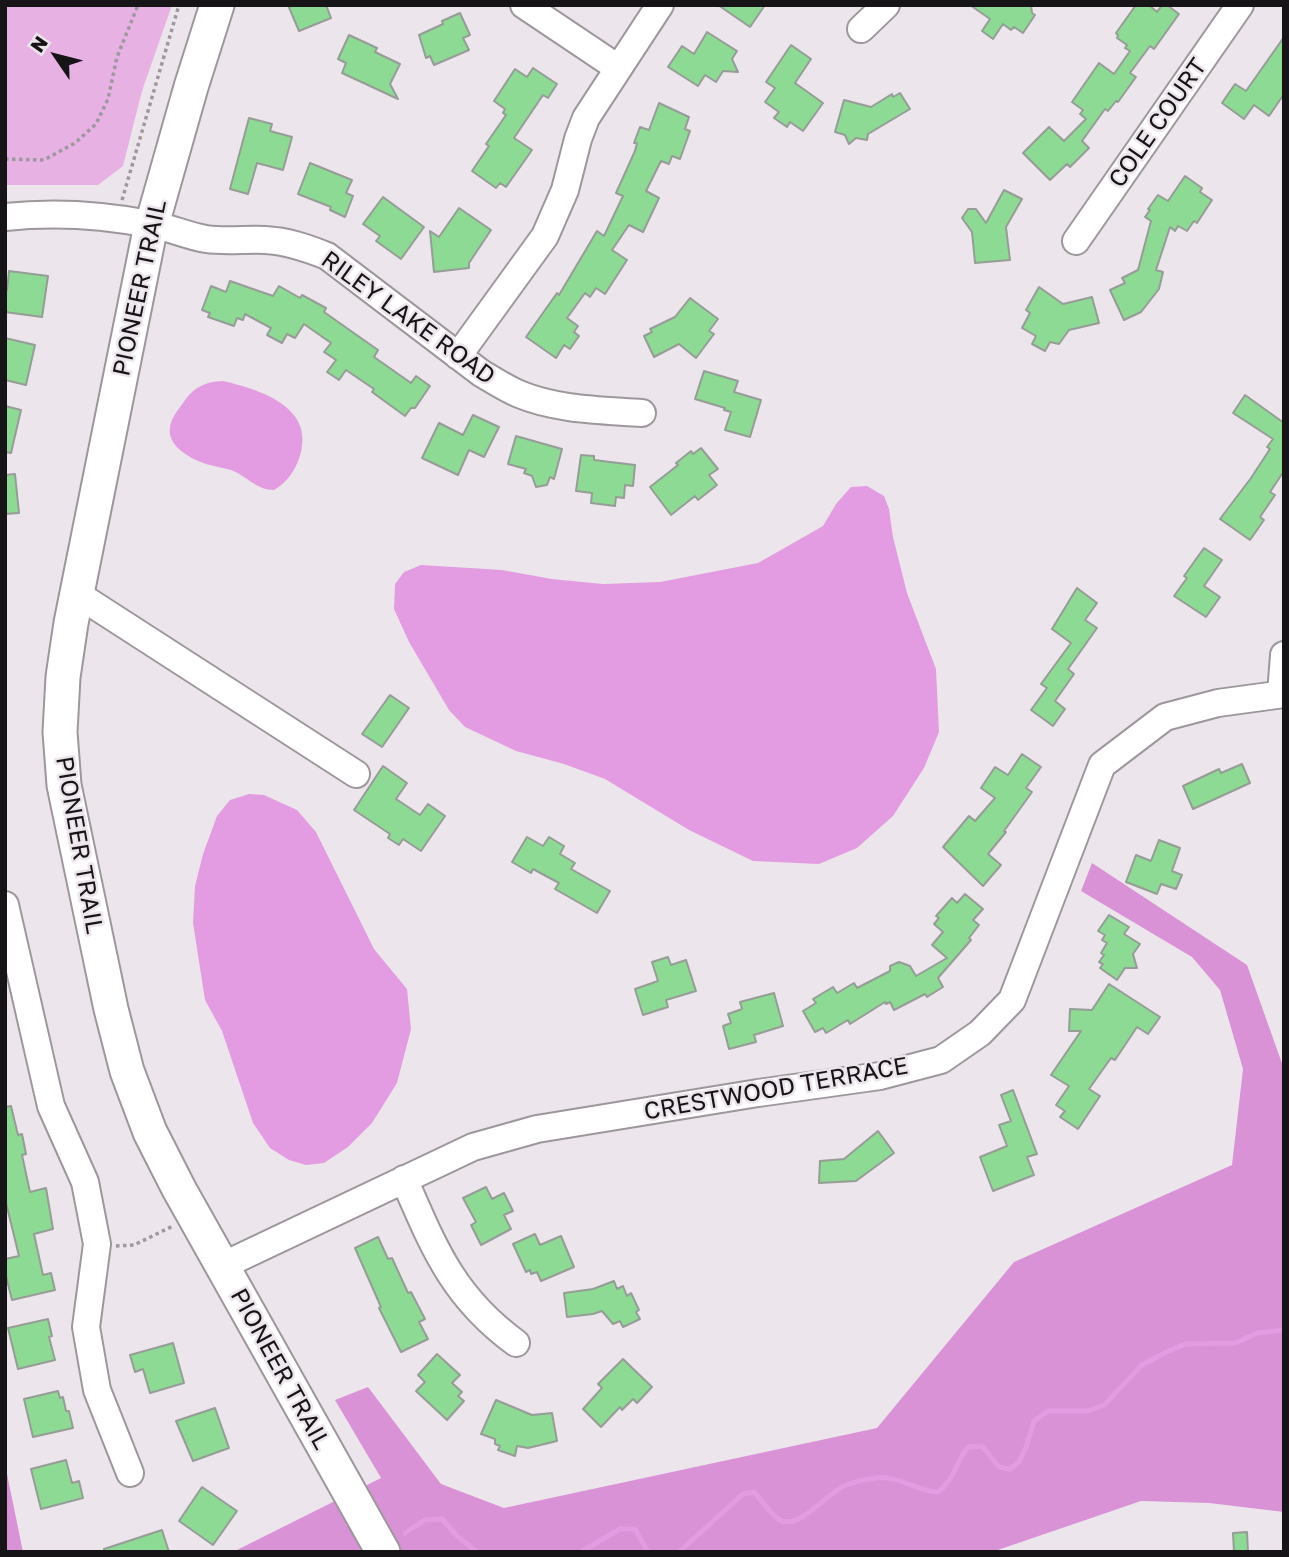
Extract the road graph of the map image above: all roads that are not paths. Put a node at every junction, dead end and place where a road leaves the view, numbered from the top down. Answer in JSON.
{"nodes":[{"id":1,"x":217,"y":5,"type":"edge"},
{"id":2,"x":524,"y":5,"type":"edge"},
{"id":3,"x":660,"y":5,"type":"edge"},
{"id":4,"x":886,"y":5,"type":"edge"},
{"id":5,"x":1240,"y":5,"type":"edge"},
{"id":6,"x":861,"y":29,"type":"dead end"},
{"id":7,"x":618,"y":68,"type":"junction"},
{"id":8,"x":5,"y":216,"type":"edge"},
{"id":9,"x":152,"y":224,"type":"junction"},
{"id":10,"x":1076,"y":241,"type":"dead end"},
{"id":11,"x":458,"y":356,"type":"junction"},
{"id":12,"x":642,"y":414,"type":"dead end"},
{"id":13,"x":77,"y":594,"type":"junction"},
{"id":14,"x":1284,"y":656,"type":"edge"},
{"id":15,"x":1283,"y":694,"type":"edge"},
{"id":16,"x":356,"y":774,"type":"dead end"},
{"id":17,"x":5,"y":905,"type":"edge"},
{"id":18,"x":404,"y":1179,"type":"junction"},
{"id":19,"x":222,"y":1266,"type":"junction"},
{"id":20,"x":516,"y":1343,"type":"dead end"},
{"id":21,"x":130,"y":1473,"type":"dead end"},
{"id":22,"x":383,"y":1552,"type":"edge"}],
"edges":[{"from":1,"to":9,"type":"main road","name":"PIONEER TRAIL"},
{"from":2,"to":7,"type":"street"},
{"from":3,"to":7,"type":"street"},
{"from":4,"to":6,"type":"street"},
{"from":5,"to":10,"type":"street","name":"COLE COURT"},
{"from":7,"to":11,"type":"street"},
{"from":8,"to":9,"type":"street","name":"RILEY LAKE ROAD"},
{"from":9,"to":11,"type":"street","name":"RILEY LAKE ROAD"},
{"from":9,"to":13,"type":"main road","name":"PIONEER TRAIL"},
{"from":11,"to":12,"type":"street","name":"RILEY LAKE ROAD"},
{"from":13,"to":16,"type":"street"},
{"from":13,"to":19,"type":"main road","name":"PIONEER TRAIL"},
{"from":14,"to":15,"type":"street"},
{"from":15,"to":18,"type":"street","name":"CRESTWOOD TERRACE"},
{"from":17,"to":21,"type":"street"},
{"from":18,"to":19,"type":"street","name":"CRESTWOOD TERRACE"},
{"from":18,"to":20,"type":"street"},
{"from":19,"to":22,"type":"main road","name":"PIONEER TRAIL"}]}
